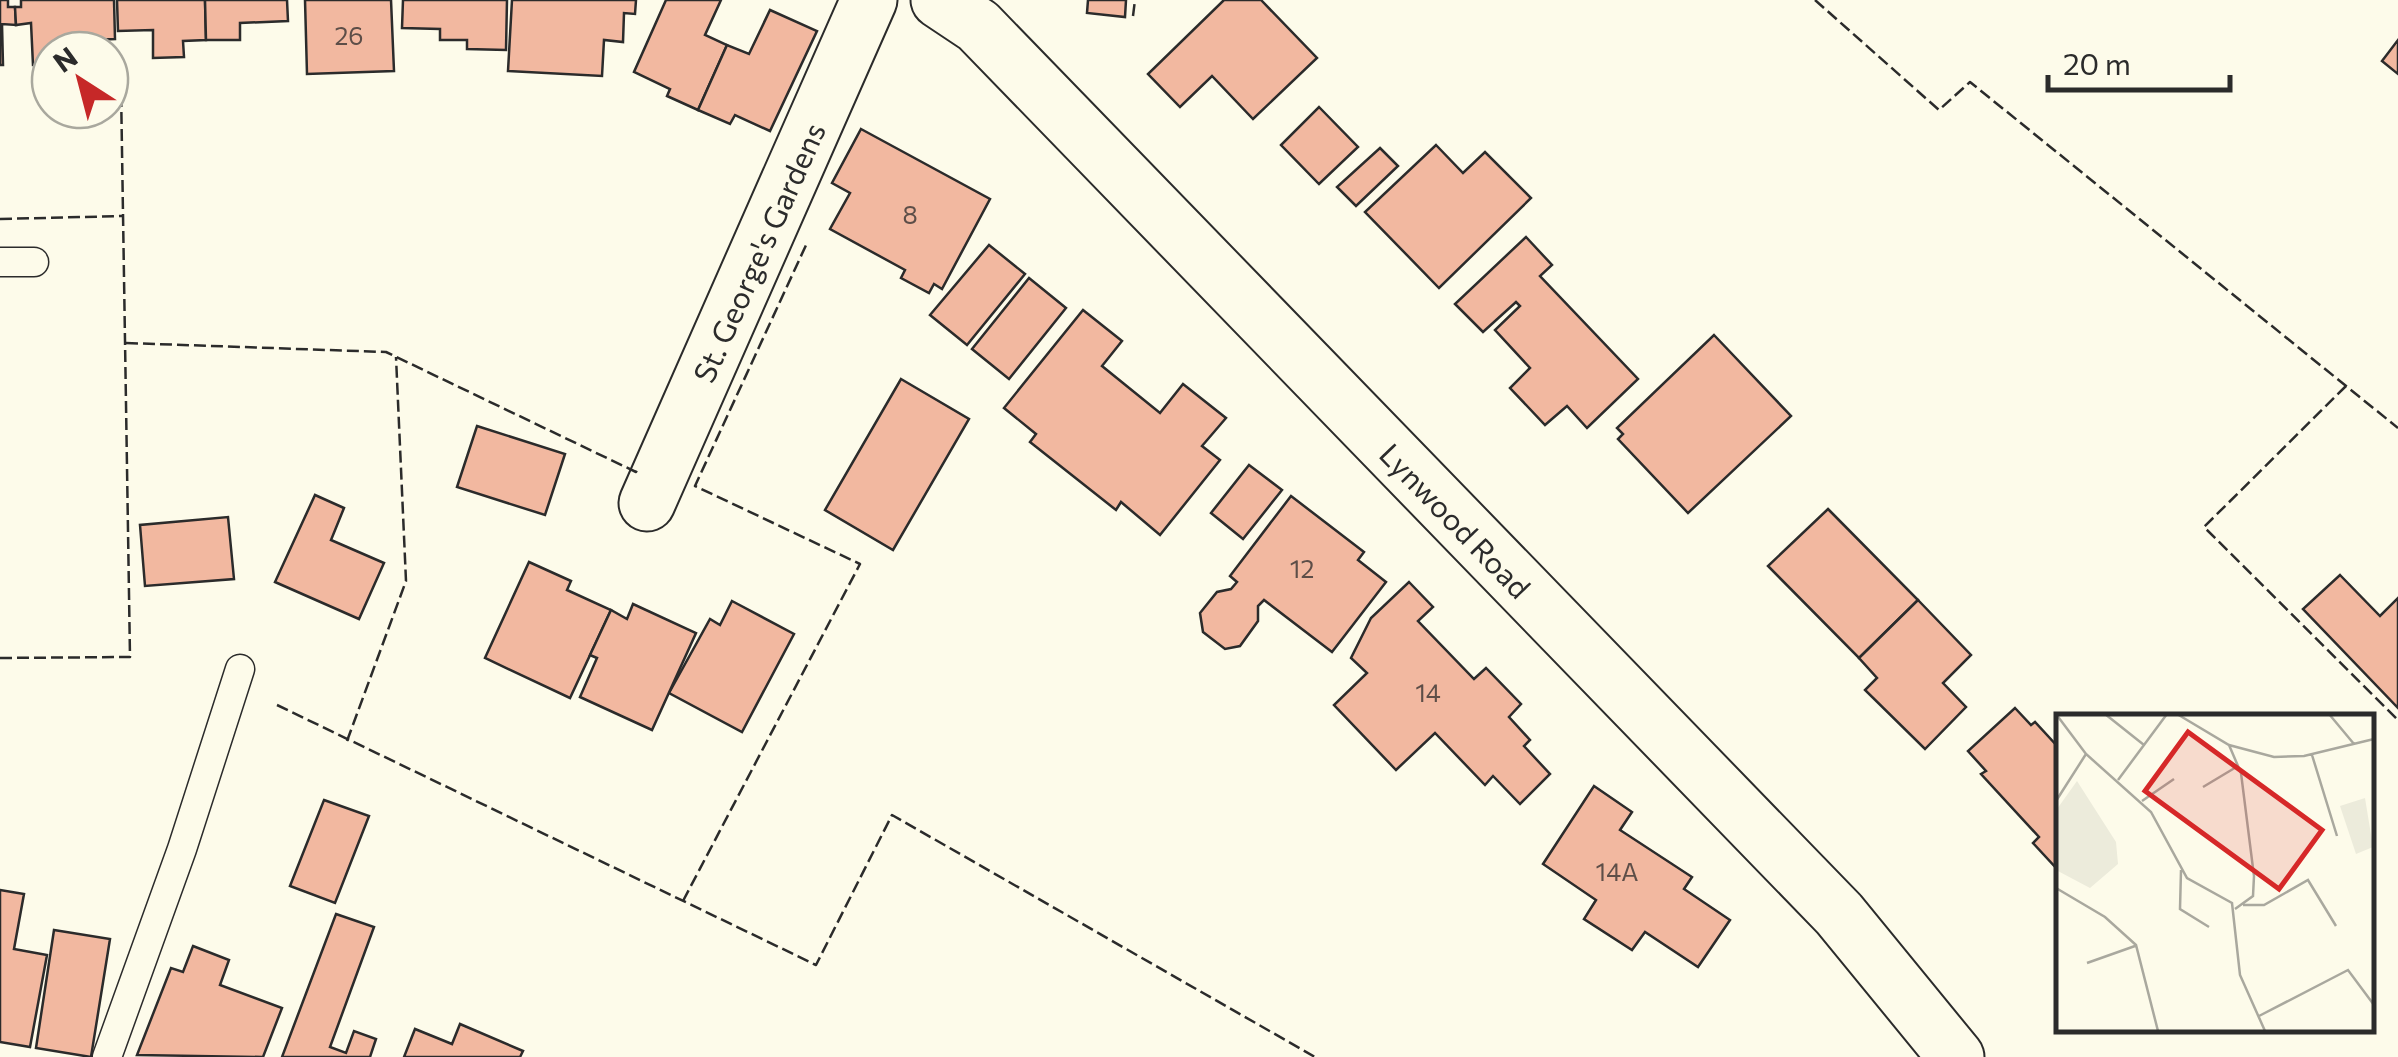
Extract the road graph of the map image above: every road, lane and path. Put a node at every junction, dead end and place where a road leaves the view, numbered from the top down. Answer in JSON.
{"nodes":[{"id":1,"x":869,"y":0,"type":"edge"},
{"id":2,"x":939,"y":0,"type":"edge"},
{"id":3,"x":0,"y":262,"type":"edge"},
{"id":4,"x":34,"y":262,"type":"dead end"},
{"id":5,"x":647,"y":503,"type":"dead end"},
{"id":6,"x":240,"y":669,"type":"dead end"},
{"id":7,"x":106,"y":1057,"type":"edge"},
{"id":8,"x":1956,"y":1057,"type":"edge"}],
"edges":[{"from":1,"to":5,"type":"street","name":"St. George's Gardens"},
{"from":2,"to":8,"type":"street","name":"Lynwood Road"},
{"from":3,"to":4,"type":"lane"},
{"from":6,"to":7,"type":"lane"}]}
